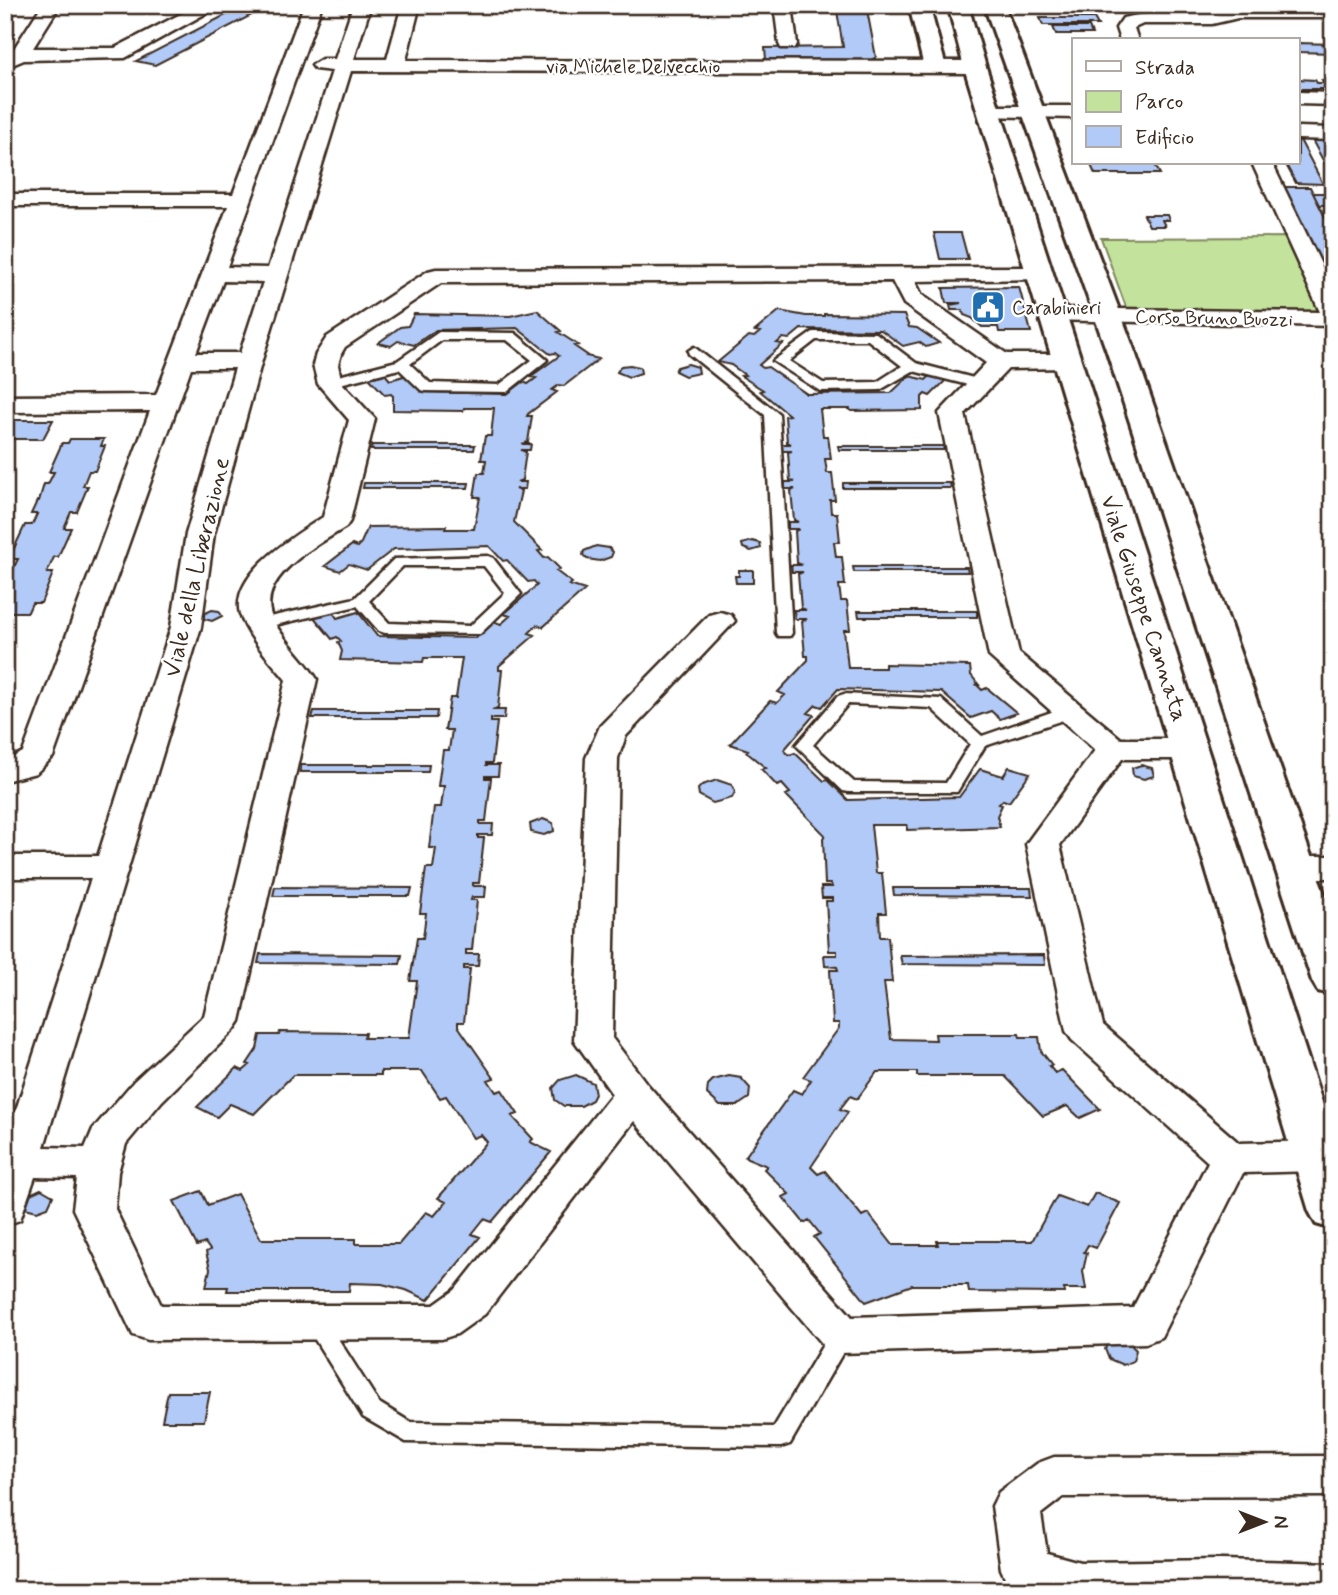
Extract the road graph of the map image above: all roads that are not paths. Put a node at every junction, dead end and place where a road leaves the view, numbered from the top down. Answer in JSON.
{"nodes":[{"id":1,"x":51,"y":5,"type":"edge"},
{"id":2,"x":212,"y":5,"type":"edge"},
{"id":3,"x":313,"y":5,"type":"edge"},
{"id":4,"x":362,"y":5,"type":"edge"},
{"id":5,"x":411,"y":5,"type":"edge"},
{"id":6,"x":783,"y":5,"type":"edge"},
{"id":7,"x":919,"y":5,"type":"edge"},
{"id":8,"x":958,"y":5,"type":"edge"},
{"id":9,"x":994,"y":5,"type":"edge"},
{"id":10,"x":1333,"y":13,"type":"edge"},
{"id":11,"x":1128,"y":38,"type":"edge"},
{"id":12,"x":788,"y":44,"type":"dead end"},
{"id":13,"x":12,"y":58,"type":"edge"},
{"id":14,"x":291,"y":65,"type":"junction"},
{"id":15,"x":342,"y":65,"type":"junction"},
{"id":16,"x":395,"y":65,"type":"junction"},
{"id":17,"x":935,"y":67,"type":"junction"},
{"id":18,"x":975,"y":67,"type":"junction"},
{"id":19,"x":1300,"y":99,"type":"edge"},
{"id":20,"x":1333,"y":99,"type":"edge"},
{"id":21,"x":1034,"y":111,"type":"junction"},
{"id":22,"x":989,"y":112,"type":"junction"},
{"id":23,"x":1072,"y":112,"type":"edge"},
{"id":24,"x":1300,"y":114,"type":"edge"},
{"id":25,"x":1333,"y":114,"type":"edge"},
{"id":26,"x":1300,"y":133,"type":"edge"},
{"id":27,"x":1333,"y":134,"type":"edge"},
{"id":28,"x":1262,"y":164,"type":"edge"},
{"id":29,"x":5,"y":200,"type":"edge"},
{"id":30,"x":241,"y":200,"type":"junction"},
{"id":31,"x":214,"y":274,"type":"junction"},
{"id":32,"x":1040,"y":274,"type":"junction"},
{"id":33,"x":276,"y":275,"type":"junction"},
{"id":34,"x":900,"y":275,"type":"junction"},
{"id":35,"x":1333,"y":317,"type":"edge"},
{"id":36,"x":1112,"y":326,"type":"junction"},
{"id":37,"x":1060,"y":338,"type":"junction"},
{"id":38,"x":1333,"y":340,"type":"edge"},
{"id":39,"x":694,"y":351,"type":"dead end"},
{"id":40,"x":250,"y":360,"type":"junction"},
{"id":41,"x":181,"y":361,"type":"junction"},
{"id":42,"x":1001,"y":362,"type":"junction"},
{"id":43,"x":402,"y":364,"type":"junction"},
{"id":44,"x":911,"y":366,"type":"junction"},
{"id":45,"x":328,"y":383,"type":"junction"},
{"id":46,"x":980,"y":384,"type":"junction"},
{"id":47,"x":166,"y":403,"type":"junction"},
{"id":48,"x":5,"y":404,"type":"edge"},
{"id":49,"x":360,"y":601,"type":"junction"},
{"id":50,"x":720,"y":621,"type":"dead end"},
{"id":51,"x":262,"y":623,"type":"junction"},
{"id":52,"x":785,"y":633,"type":"dead end"},
{"id":53,"x":1069,"y":712,"type":"junction"},
{"id":54,"x":979,"y":743,"type":"junction"},
{"id":55,"x":1113,"y":749,"type":"junction"},
{"id":56,"x":1190,"y":749,"type":"junction"},
{"id":57,"x":5,"y":771,"type":"edge"},
{"id":58,"x":5,"y":867,"type":"edge"},
{"id":59,"x":112,"y":867,"type":"junction"},
{"id":60,"x":1295,"y":867,"type":"junction"},
{"id":61,"x":1333,"y":867,"type":"edge"},
{"id":62,"x":1333,"y":981,"type":"edge"},
{"id":63,"x":633,"y":1094,"type":"junction"},
{"id":64,"x":1317,"y":1156,"type":"junction"},
{"id":65,"x":1230,"y":1158,"type":"junction"},
{"id":66,"x":20,"y":1162,"type":"junction"},
{"id":67,"x":100,"y":1163,"type":"junction"},
{"id":68,"x":5,"y":1209,"type":"edge"},
{"id":69,"x":1333,"y":1211,"type":"edge"},
{"id":70,"x":314,"y":1322,"type":"junction"},
{"id":71,"x":841,"y":1335,"type":"junction"},
{"id":72,"x":1333,"y":1476,"type":"edge"},
{"id":73,"x":1119,"y":1586,"type":"edge"},
{"id":74,"x":1316,"y":1586,"type":"edge"}],
"edges":[{"from":1,"to":13,"type":"street"},
{"from":2,"to":13,"type":"street"},
{"from":3,"to":14,"type":"street"},
{"from":4,"to":15,"type":"street","name":"Viale della Liberazione"},
{"from":5,"to":16,"type":"street"},
{"from":6,"to":12,"type":"street"},
{"from":7,"to":17,"type":"street"},
{"from":8,"to":18,"type":"street","name":"Viale Giuseppe Cannata"},
{"from":9,"to":21,"type":"street"},
{"from":10,"to":11,"type":"street"},
{"from":14,"to":15,"type":"street","name":"via Michele Delvecchio"},
{"from":14,"to":30,"type":"street"},
{"from":15,"to":16,"type":"street","name":"via Michele Delvecchio"},
{"from":15,"to":33,"type":"street","name":"Viale della Liberazione"},
{"from":16,"to":17,"type":"street","name":"via Michele Delvecchio"},
{"from":17,"to":18,"type":"street","name":"via Michele Delvecchio"},
{"from":18,"to":22,"type":"street","name":"Viale Giuseppe Cannata"},
{"from":19,"to":20,"type":"street"},
{"from":21,"to":22,"type":"street"},
{"from":21,"to":23,"type":"street"},
{"from":21,"to":36,"type":"street"},
{"from":22,"to":32,"type":"street","name":"Viale Giuseppe Cannata"},
{"from":24,"to":25,"type":"street"},
{"from":26,"to":27,"type":"street"},
{"from":28,"to":35,"type":"street"},
{"from":29,"to":30,"type":"street"},
{"from":30,"to":31,"type":"street"},
{"from":31,"to":33,"type":"street"},
{"from":31,"to":41,"type":"street"},
{"from":32,"to":34,"type":"street"},
{"from":32,"to":37,"type":"street","name":"Viale Giuseppe Cannata"},
{"from":33,"to":40,"type":"street","name":"Viale della Liberazione"},
{"from":34,"to":42,"type":"street"},
{"from":34,"to":45,"type":"street"},
{"from":35,"to":36,"type":"street","name":"Corso Bruno Buozzi"},
{"from":36,"to":37,"type":"street","name":"Corso Bruno Buozzi"},
{"from":36,"to":38,"type":"street","name":"Corso Bruno Buozzi"},
{"from":36,"to":60,"type":"street"},
{"from":37,"to":42,"type":"street","name":"Corso Bruno Buozzi"},
{"from":37,"to":56,"type":"street","name":"Viale Giuseppe Cannata"},
{"from":39,"to":52,"type":"lane"},
{"from":40,"to":41,"type":"street"},
{"from":40,"to":59,"type":"street","name":"Viale della Liberazione"},
{"from":41,"to":47,"type":"street"},
{"from":42,"to":46,"type":"street"},
{"from":43,"to":43,"type":"lane"},
{"from":43,"to":45,"type":"lane"},
{"from":44,"to":44,"type":"lane"},
{"from":44,"to":46,"type":"lane"},
{"from":45,"to":51,"type":"street"},
{"from":46,"to":53,"type":"street"},
{"from":47,"to":48,"type":"street"},
{"from":47,"to":57,"type":"street"},
{"from":49,"to":49,"type":"lane"},
{"from":49,"to":51,"type":"lane"},
{"from":50,"to":63,"type":"street"},
{"from":51,"to":67,"type":"street"},
{"from":53,"to":54,"type":"lane"},
{"from":53,"to":55,"type":"street"},
{"from":54,"to":54,"type":"lane"},
{"from":55,"to":56,"type":"street"},
{"from":55,"to":65,"type":"street"},
{"from":56,"to":64,"type":"street","name":"Viale Giuseppe Cannata"},
{"from":58,"to":59,"type":"street"},
{"from":59,"to":66,"type":"street","name":"Viale della Liberazione"},
{"from":60,"to":61,"type":"street"},
{"from":60,"to":62,"type":"street"},
{"from":63,"to":70,"type":"street"},
{"from":63,"to":71,"type":"street"},
{"from":64,"to":65,"type":"street"},
{"from":64,"to":69,"type":"street","name":"Viale Giuseppe Cannata"},
{"from":65,"to":71,"type":"street"},
{"from":66,"to":67,"type":"street"},
{"from":66,"to":68,"type":"street","name":"Viale della Liberazione"},
{"from":67,"to":70,"type":"street"},
{"from":70,"to":71,"type":"lane"},
{"from":72,"to":73,"type":"street"},
{"from":73,"to":74,"type":"street"}]}
